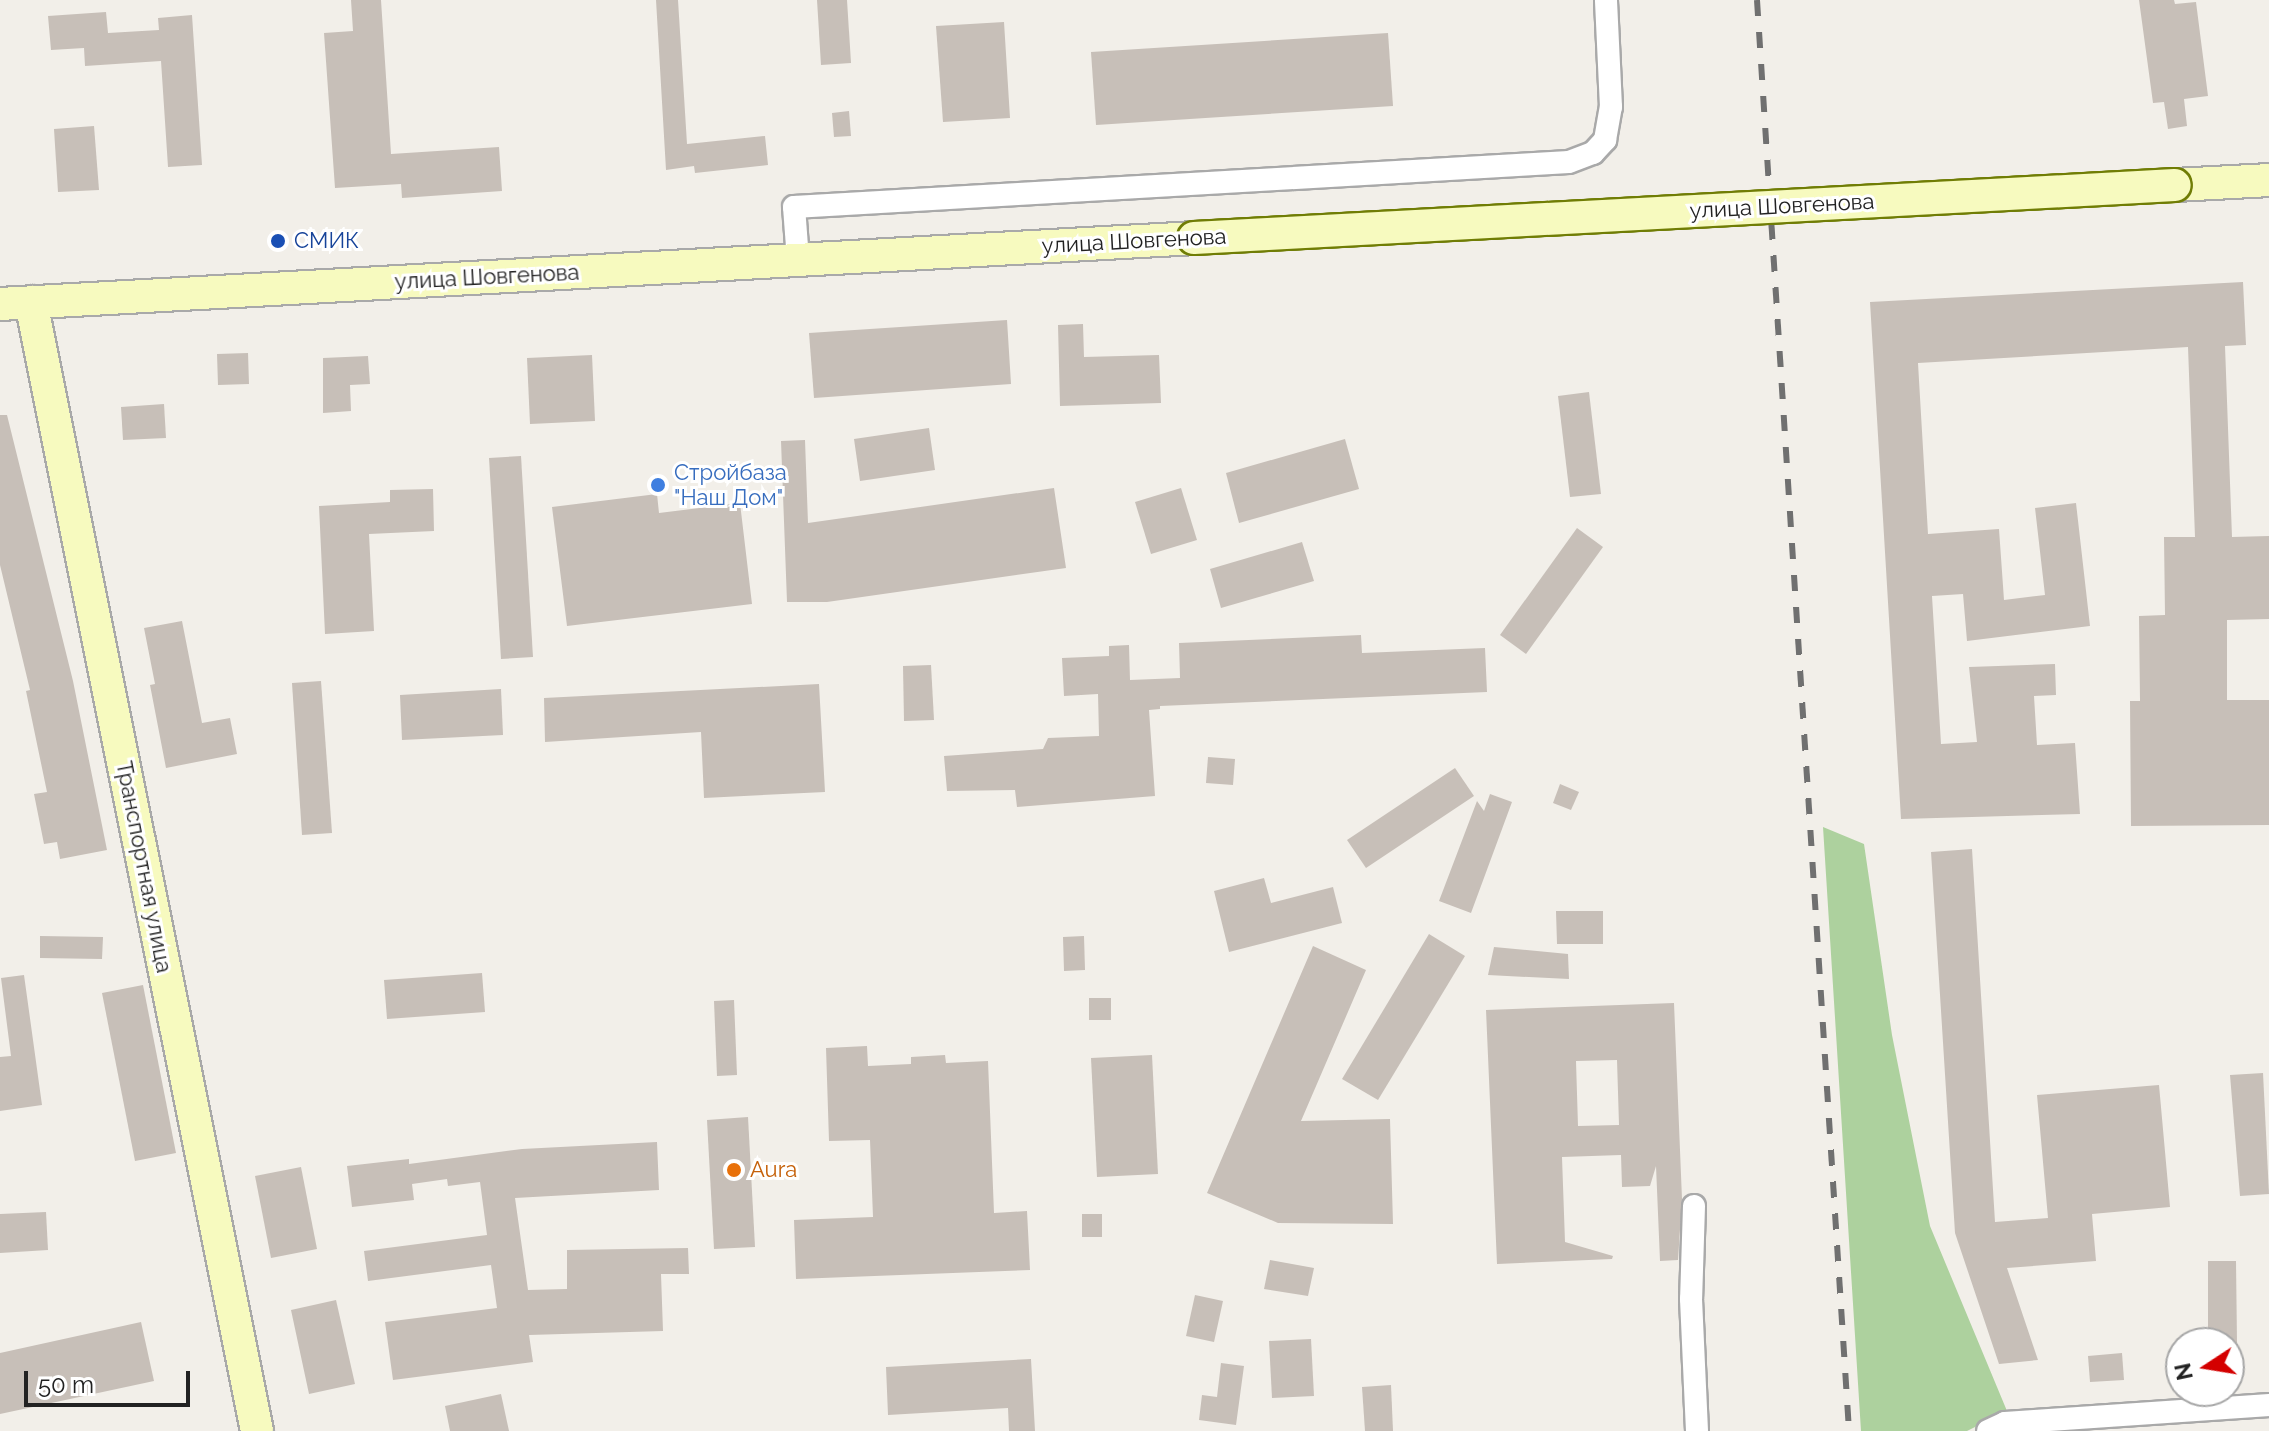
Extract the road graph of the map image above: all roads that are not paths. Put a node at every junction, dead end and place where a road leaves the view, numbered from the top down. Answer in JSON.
{"nodes":[{"id":1,"x":1606,"y":0,"type":"edge"},
{"id":2,"x":2269,"y":180,"type":"edge"},
{"id":3,"x":798,"y":260,"type":"junction"},
{"id":4,"x":16,"y":303,"type":"edge"},
{"id":5,"x":1694,"y":1206,"type":"dead end"},
{"id":6,"x":2269,"y":1405,"type":"edge"},
{"id":7,"x":257,"y":1431,"type":"edge"},
{"id":8,"x":1697,"y":1431,"type":"edge"},
{"id":9,"x":1988,"y":1431,"type":"edge"}],
"edges":[{"from":1,"to":3,"type":"street"},
{"from":2,"to":3,"type":"street","name":"улица Шовгенова","bridge":true},
{"from":3,"to":4,"type":"street","name":"улица Шовгенова"},
{"from":4,"to":7,"type":"street","name":"Транспортная улица"},
{"from":5,"to":8,"type":"street"},
{"from":6,"to":9,"type":"street"}]}
